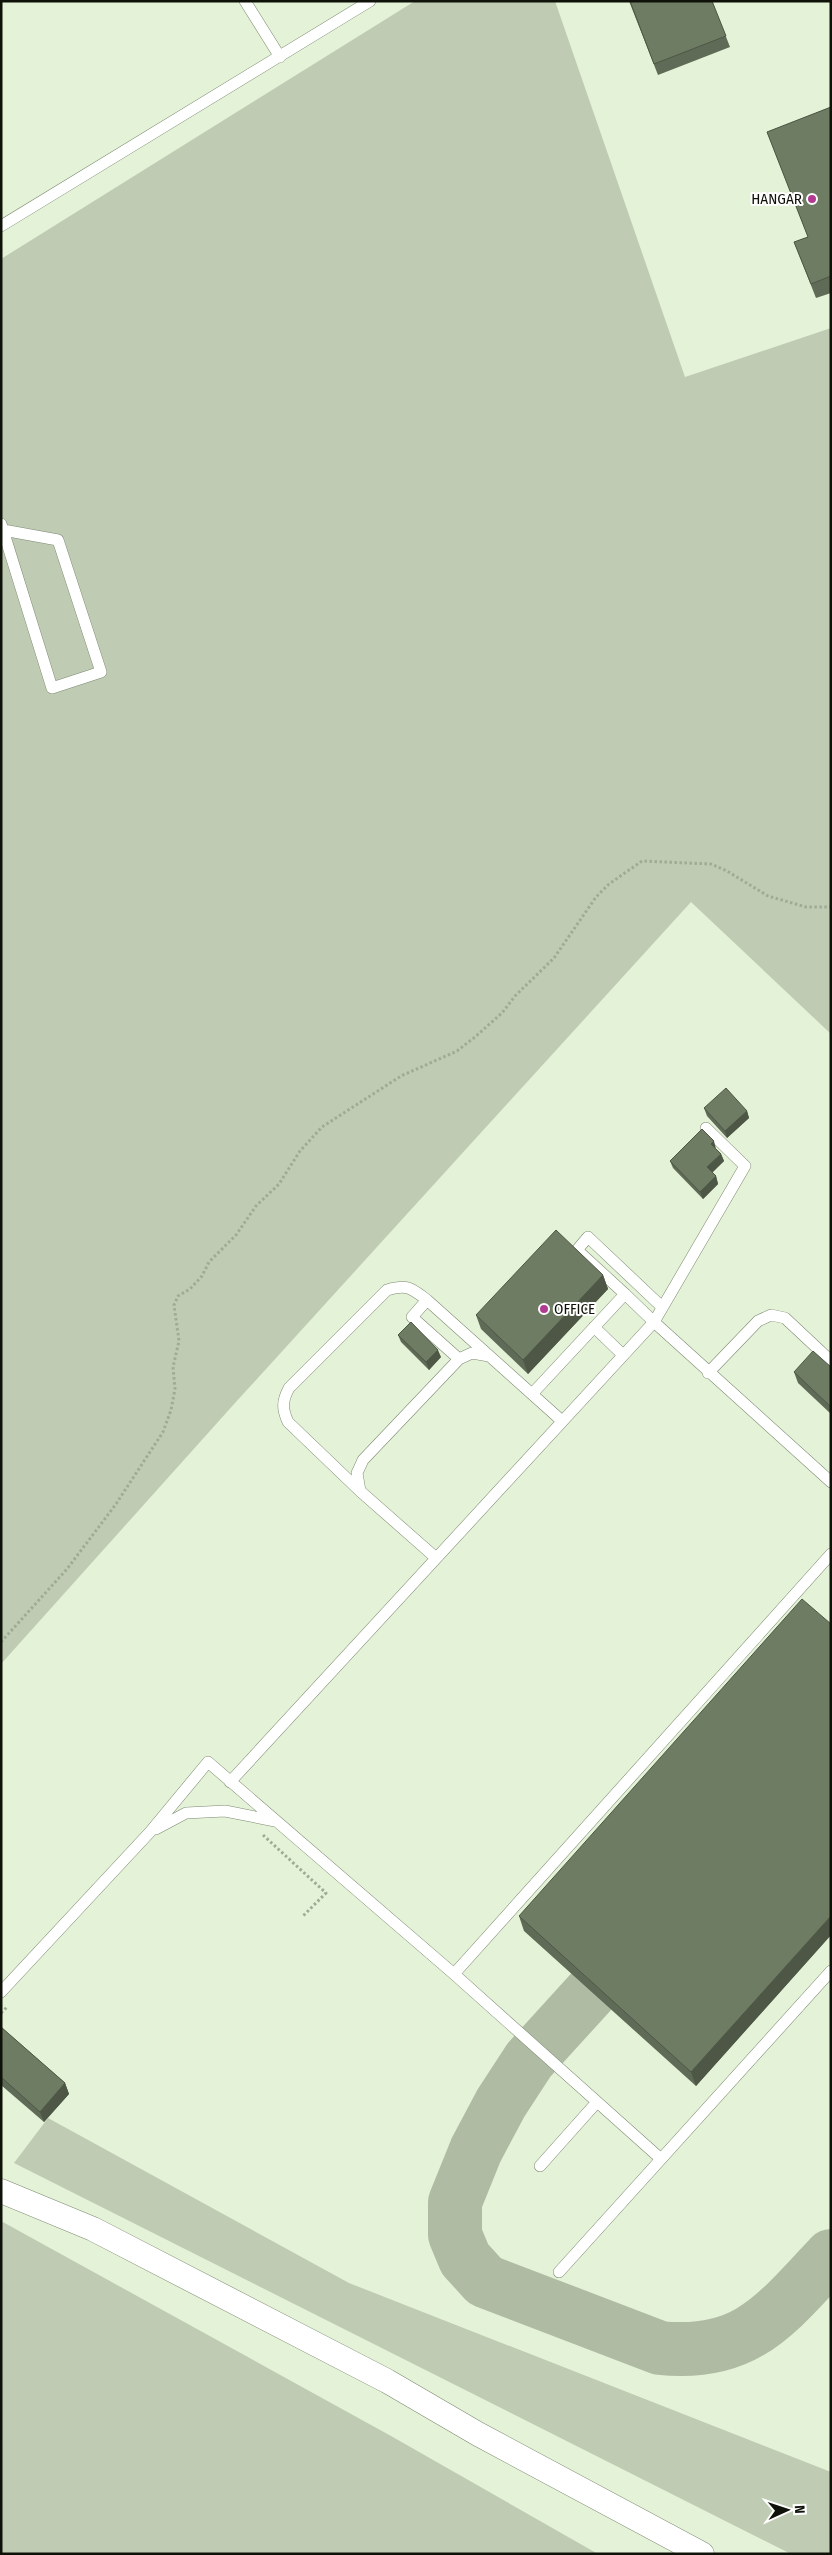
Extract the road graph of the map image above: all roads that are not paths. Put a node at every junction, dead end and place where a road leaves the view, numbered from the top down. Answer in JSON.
{"nodes":[{"id":1,"x":245,"y":1,"type":"edge"},
{"id":2,"x":370,"y":1,"type":"edge"},
{"id":3,"x":280,"y":57,"type":"junction"},
{"id":4,"x":1,"y":226,"type":"edge"},
{"id":5,"x":2,"y":527,"type":"edge"},
{"id":6,"x":706,"y":1128,"type":"dead end"},
{"id":7,"x":625,"y":1294,"type":"junction"},
{"id":8,"x":427,"y":1300,"type":"junction"},
{"id":9,"x":662,"y":1307,"type":"junction"},
{"id":10,"x":654,"y":1322,"type":"junction"},
{"id":11,"x":594,"y":1327,"type":"junction"},
{"id":12,"x":623,"y":1355,"type":"junction"},
{"id":13,"x":489,"y":1356,"type":"junction"},
{"id":14,"x":459,"y":1359,"type":"junction"},
{"id":15,"x":831,"y":1361,"type":"edge"},
{"id":16,"x":708,"y":1373,"type":"junction"},
{"id":17,"x":532,"y":1394,"type":"junction"},
{"id":18,"x":562,"y":1421,"type":"junction"},
{"id":19,"x":831,"y":1482,"type":"edge"},
{"id":20,"x":360,"y":1491,"type":"junction"},
{"id":21,"x":831,"y":1554,"type":"edge"},
{"id":22,"x":435,"y":1557,"type":"junction"},
{"id":23,"x":230,"y":1782,"type":"junction"},
{"id":24,"x":276,"y":1821,"type":"junction"},
{"id":25,"x":150,"y":1832,"type":"junction"},
{"id":26,"x":831,"y":1970,"type":"edge"},
{"id":27,"x":454,"y":1974,"type":"junction"},
{"id":28,"x":1,"y":1992,"type":"edge"},
{"id":29,"x":597,"y":2102,"type":"junction"},
{"id":30,"x":662,"y":2159,"type":"junction"},
{"id":31,"x":540,"y":2166,"type":"dead end"},
{"id":32,"x":1,"y":2191,"type":"edge"},
{"id":33,"x":559,"y":2272,"type":"dead end"},
{"id":34,"x":702,"y":2554,"type":"edge"}],
"edges":[{"from":1,"to":3,"type":"lane"},
{"from":2,"to":3,"type":"lane"},
{"from":3,"to":4,"type":"lane"},
{"from":5,"to":5,"type":"lane"},
{"from":6,"to":9,"type":"lane"},
{"from":7,"to":9,"type":"lane"},
{"from":7,"to":10,"type":"lane"},
{"from":7,"to":11,"type":"lane"},
{"from":8,"to":13,"type":"lane"},
{"from":8,"to":14,"type":"lane"},
{"from":8,"to":20,"type":"lane"},
{"from":9,"to":10,"type":"lane"},
{"from":10,"to":12,"type":"lane"},
{"from":10,"to":16,"type":"lane"},
{"from":11,"to":12,"type":"lane"},
{"from":11,"to":17,"type":"lane"},
{"from":12,"to":18,"type":"lane"},
{"from":13,"to":14,"type":"lane"},
{"from":13,"to":17,"type":"lane"},
{"from":14,"to":20,"type":"lane"},
{"from":15,"to":16,"type":"lane"},
{"from":16,"to":19,"type":"lane"},
{"from":17,"to":18,"type":"lane"},
{"from":18,"to":22,"type":"lane"},
{"from":20,"to":22,"type":"lane"},
{"from":21,"to":27,"type":"lane"},
{"from":22,"to":23,"type":"lane"},
{"from":23,"to":24,"type":"lane"},
{"from":23,"to":25,"type":"lane"},
{"from":24,"to":25,"type":"lane"},
{"from":24,"to":27,"type":"lane"},
{"from":25,"to":28,"type":"lane"},
{"from":26,"to":30,"type":"lane"},
{"from":27,"to":29,"type":"lane"},
{"from":29,"to":30,"type":"lane"},
{"from":29,"to":31,"type":"lane"},
{"from":30,"to":33,"type":"lane"},
{"from":32,"to":34,"type":"street"}]}
